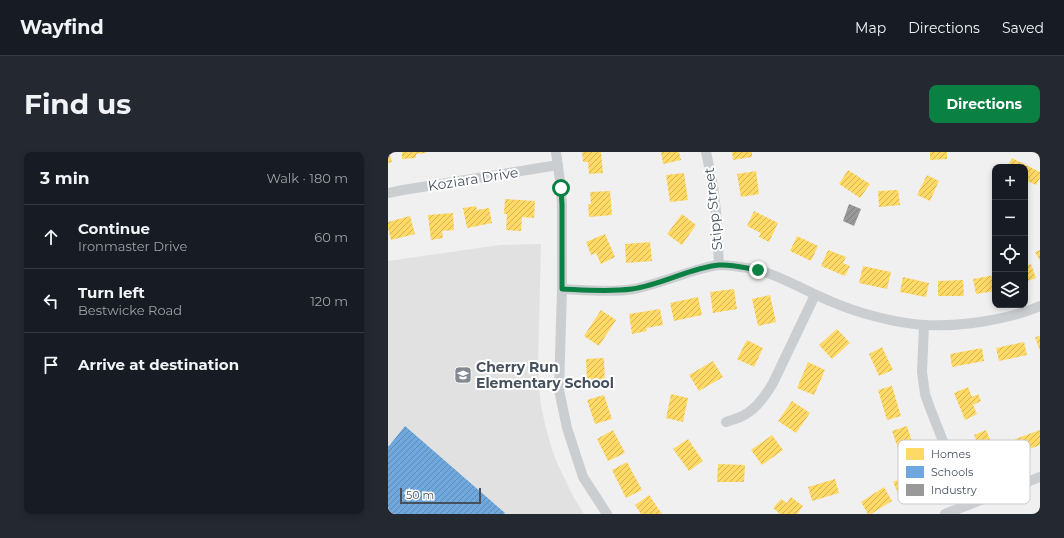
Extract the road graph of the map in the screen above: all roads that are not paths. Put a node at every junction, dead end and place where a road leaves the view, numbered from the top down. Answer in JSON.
{"nodes":[{"id":1,"x":556,"y":152,"type":"edge"},
{"id":2,"x":706,"y":152,"type":"edge"},
{"id":3,"x":558,"y":165,"type":"junction"},
{"id":4,"x":388,"y":193,"type":"edge"},
{"id":5,"x":719,"y":265,"type":"junction"},
{"id":6,"x":562,"y":289,"type":"junction"},
{"id":7,"x":815,"y":295,"type":"junction"},
{"id":8,"x":1040,"y":306,"type":"edge"},
{"id":9,"x":924,"y":325,"type":"junction"},
{"id":10,"x":726,"y":422,"type":"dead end"},
{"id":11,"x":943,"y":440,"type":"edge"},
{"id":12,"x":1040,"y":477,"type":"edge"},
{"id":13,"x":1030,"y":481,"type":"edge"},
{"id":14,"x":968,"y":505,"type":"edge"},
{"id":15,"x":606,"y":514,"type":"edge"},
{"id":16,"x":945,"y":514,"type":"edge"}],
"edges":[{"from":1,"to":3,"type":"street"},
{"from":2,"to":5,"type":"street","name":"Stipp Street"},
{"from":3,"to":4,"type":"street","name":"Koziara Drive"},
{"from":3,"to":6,"type":"street"},
{"from":5,"to":6,"type":"street"},
{"from":5,"to":7,"type":"street"},
{"from":6,"to":15,"type":"street"},
{"from":7,"to":9,"type":"street"},
{"from":7,"to":10,"type":"street"},
{"from":8,"to":9,"type":"street"},
{"from":9,"to":11,"type":"street"},
{"from":12,"to":13,"type":"street"},
{"from":14,"to":16,"type":"street"}]}
